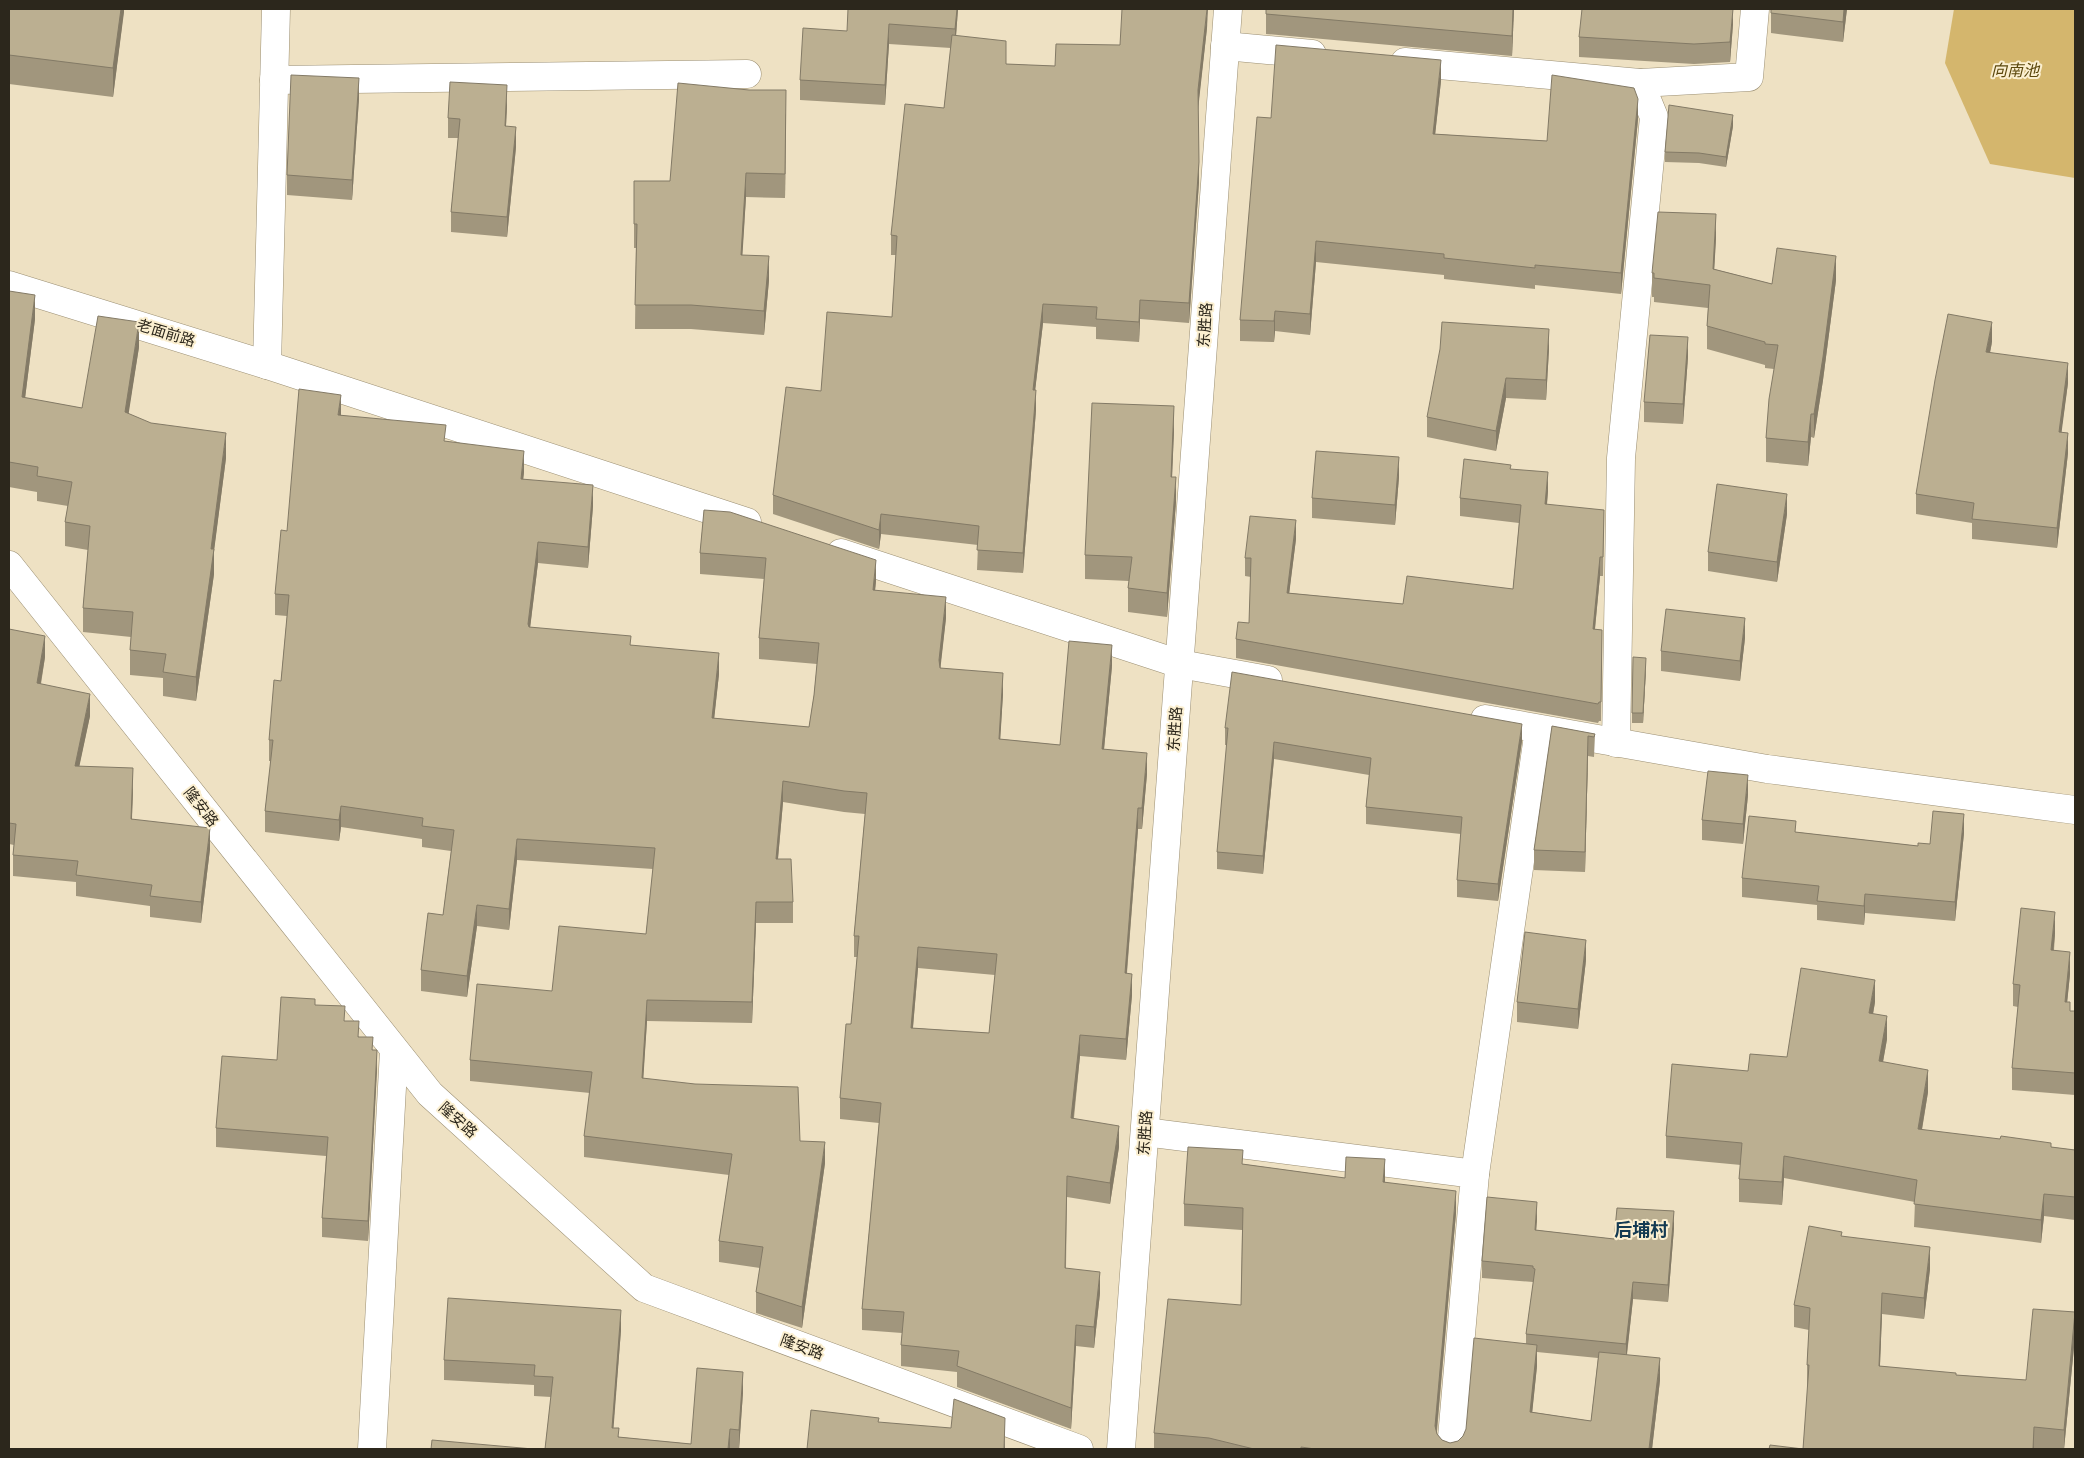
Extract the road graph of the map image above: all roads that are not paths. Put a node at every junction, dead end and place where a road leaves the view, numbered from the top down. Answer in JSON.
{"nodes":[{"id":1,"x":276,"y":9,"type":"edge"},
{"id":2,"x":1228,"y":9,"type":"edge"},
{"id":3,"x":1755,"y":9,"type":"edge"},
{"id":4,"x":1225,"y":46,"type":"junction"},
{"id":5,"x":1334,"y":56,"type":"edge"},
{"id":6,"x":1383,"y":60,"type":"edge"},
{"id":7,"x":747,"y":74,"type":"dead end"},
{"id":8,"x":274,"y":80,"type":"junction"},
{"id":9,"x":1640,"y":82,"type":"junction"},
{"id":10,"x":9,"y":285,"type":"edge"},
{"id":11,"x":267,"y":365,"type":"junction"},
{"id":12,"x":775,"y":531,"type":"edge"},
{"id":13,"x":822,"y":547,"type":"edge"},
{"id":14,"x":9,"y":565,"type":"edge"},
{"id":15,"x":1180,"y":664,"type":"junction"},
{"id":16,"x":1296,"y":685,"type":"edge"},
{"id":17,"x":1462,"y":715,"type":"edge"},
{"id":18,"x":1539,"y":728,"type":"junction"},
{"id":19,"x":1616,"y":743,"type":"junction"},
{"id":20,"x":2075,"y":810,"type":"edge"},
{"id":21,"x":394,"y":1051,"type":"junction"},
{"id":22,"x":1145,"y":1132,"type":"junction"},
{"id":23,"x":1475,"y":1174,"type":"junction"},
{"id":24,"x":372,"y":1449,"type":"edge"},
{"id":25,"x":1078,"y":1449,"type":"edge"},
{"id":26,"x":1121,"y":1449,"type":"edge"},
{"id":27,"x":1451,"y":1449,"type":"edge"}],
"edges":[{"from":1,"to":8,"type":"street"},
{"from":2,"to":4,"type":"street","name":"东胜路"},
{"from":3,"to":9,"type":"street"},
{"from":4,"to":5,"type":"street"},
{"from":4,"to":15,"type":"street","name":"东胜路"},
{"from":6,"to":9,"type":"street"},
{"from":7,"to":8,"type":"street"},
{"from":8,"to":11,"type":"street"},
{"from":9,"to":19,"type":"street"},
{"from":10,"to":11,"type":"street","name":"老面前路"},
{"from":11,"to":12,"type":"street","name":"老面前路"},
{"from":13,"to":15,"type":"street"},
{"from":14,"to":21,"type":"street","name":"隆安路"},
{"from":15,"to":16,"type":"street"},
{"from":15,"to":22,"type":"street","name":"东胜路"},
{"from":17,"to":18,"type":"street"},
{"from":18,"to":19,"type":"street"},
{"from":18,"to":23,"type":"street"},
{"from":19,"to":20,"type":"street"},
{"from":21,"to":24,"type":"street"},
{"from":21,"to":25,"type":"street","name":"隆安路"},
{"from":22,"to":23,"type":"street"},
{"from":22,"to":26,"type":"street","name":"东胜路"},
{"from":23,"to":27,"type":"street"}]}
